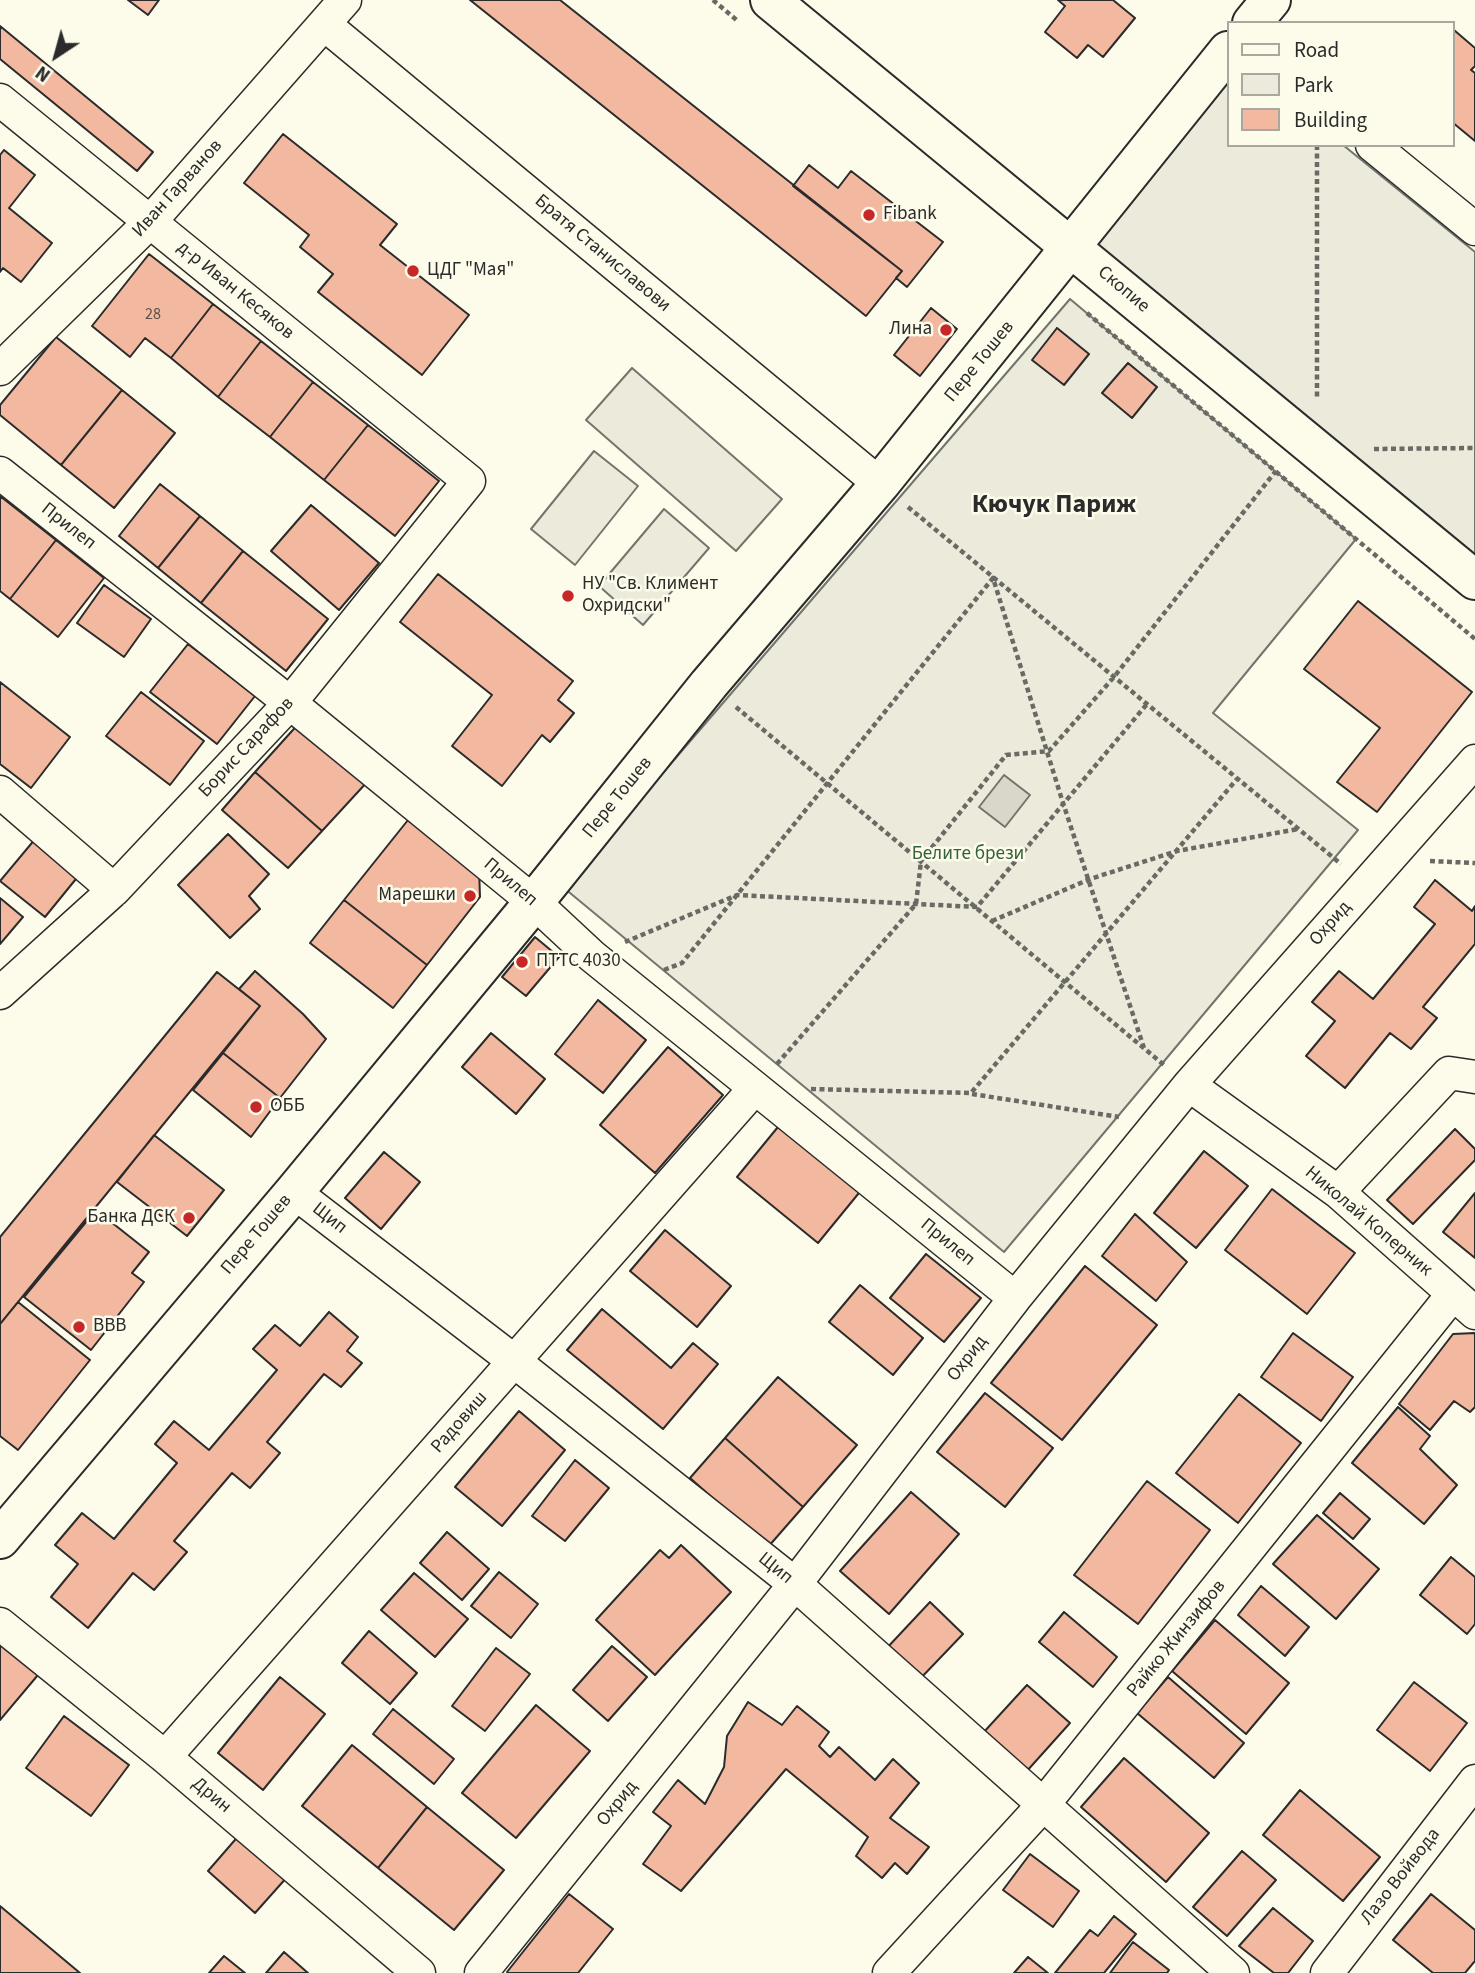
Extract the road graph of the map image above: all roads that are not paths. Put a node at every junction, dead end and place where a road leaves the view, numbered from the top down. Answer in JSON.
{"nodes":[{"id":1,"x":345,"y":0,"type":"edge"},
{"id":2,"x":770,"y":0,"type":"edge"},
{"id":3,"x":1271,"y":0,"type":"edge"},
{"id":4,"x":1254,"y":21,"type":"edge"},
{"id":5,"x":324,"y":24,"type":"junction"},
{"id":6,"x":1226,"y":54,"type":"edge"},
{"id":7,"x":0,"y":100,"type":"edge"},
{"id":8,"x":1373,"y":147,"type":"edge"},
{"id":9,"x":150,"y":222,"type":"junction"},
{"id":10,"x":1475,"y":229,"type":"edge"},
{"id":11,"x":1072,"y":248,"type":"junction"},
{"id":12,"x":0,"y":369,"type":"edge"},
{"id":13,"x":0,"y":473,"type":"edge"},
{"id":14,"x":469,"y":481,"type":"joint"},
{"id":15,"x":880,"y":484,"type":"junction"},
{"id":16,"x":1475,"y":580,"type":"edge"},
{"id":17,"x":290,"y":703,"type":"junction"},
{"id":18,"x":1475,"y":761,"type":"edge"},
{"id":19,"x":0,"y":792,"type":"edge"},
{"id":20,"x":114,"y":890,"type":"junction"},
{"id":21,"x":534,"y":902,"type":"junction"},
{"id":22,"x":0,"y":993,"type":"edge"},
{"id":23,"x":1475,"y":1077,"type":"edge"},
{"id":24,"x":1189,"y":1085,"type":"junction"},
{"id":25,"x":755,"y":1088,"type":"junction"},
{"id":26,"x":294,"y":1192,"type":"junction"},
{"id":27,"x":1338,"y":1192,"type":"junction"},
{"id":28,"x":1015,"y":1298,"type":"junction"},
{"id":29,"x":1464,"y":1304,"type":"edge"},
{"id":30,"x":514,"y":1362,"type":"junction"},
{"id":31,"x":0,"y":1539,"type":"edge"},
{"id":32,"x":795,"y":1584,"type":"junction"},
{"id":33,"x":0,"y":1624,"type":"edge"},
{"id":34,"x":165,"y":1757,"type":"junction"},
{"id":35,"x":1475,"y":1781,"type":"edge"},
{"id":36,"x":1043,"y":1805,"type":"junction"},
{"id":37,"x":419,"y":1973,"type":"edge"},
{"id":38,"x":481,"y":1973,"type":"edge"},
{"id":39,"x":889,"y":1973,"type":"edge"},
{"id":40,"x":1233,"y":1973,"type":"edge"},
{"id":41,"x":1327,"y":1973,"type":"edge"}],
"edges":[{"from":1,"to":5,"type":"street","name":"Иван Гарванов"},
{"from":2,"to":11,"type":"street","name":"Скопие"},
{"from":3,"to":4,"type":"street"},
{"from":5,"to":9,"type":"street","name":"Иван Гарванов"},
{"from":5,"to":15,"type":"street","name":"Братя Станиславови"},
{"from":6,"to":11,"type":"street","name":"Пере Тошев"},
{"from":7,"to":9,"type":"street","name":"д-р Иван Кесяков"},
{"from":8,"to":10,"type":"street"},
{"from":9,"to":12,"type":"street","name":"Иван Гарванов"},
{"from":9,"to":14,"type":"street","name":"д-р Иван Кесяков"},
{"from":11,"to":15,"type":"street","name":"Пере Тошев"},
{"from":11,"to":16,"type":"street","name":"Скопие"},
{"from":13,"to":17,"type":"street","name":"Прилеп"},
{"from":14,"to":17,"type":"street","name":"Борис Сарафов"},
{"from":15,"to":21,"type":"street","name":"Пере Тошев"},
{"from":17,"to":20,"type":"street","name":"Борис Сарафов"},
{"from":17,"to":21,"type":"street","name":"Прилеп"},
{"from":18,"to":24,"type":"street","name":"Охрид"},
{"from":19,"to":20,"type":"street"},
{"from":20,"to":22,"type":"street","name":"Борис Сарафов"},
{"from":21,"to":25,"type":"street","name":"Прилеп"},
{"from":21,"to":26,"type":"street","name":"Пере Тошев"},
{"from":23,"to":27,"type":"street"},
{"from":24,"to":27,"type":"street","name":"Николай Коперник"},
{"from":24,"to":28,"type":"street","name":"Охрид"},
{"from":25,"to":28,"type":"street","name":"Прилеп"},
{"from":25,"to":30,"type":"street","name":"Радовиш"},
{"from":26,"to":30,"type":"street","name":"Щип"},
{"from":26,"to":31,"type":"street","name":"Пере Тошев"},
{"from":27,"to":29,"type":"street","name":"Николай Коперник"},
{"from":28,"to":32,"type":"street","name":"Охрид"},
{"from":29,"to":36,"type":"street","name":"Райко Жинзифов"},
{"from":30,"to":32,"type":"street","name":"Щип"},
{"from":30,"to":34,"type":"street","name":"Радовиш"},
{"from":32,"to":36,"type":"street","name":"Щип"},
{"from":32,"to":38,"type":"street","name":"Охрид"},
{"from":33,"to":34,"type":"street","name":"Дрин"},
{"from":34,"to":37,"type":"street","name":"Дрин"},
{"from":35,"to":41,"type":"street","name":"Лазо Войвода"},
{"from":36,"to":39,"type":"street","name":"Райко Жинзифов"},
{"from":36,"to":40,"type":"street","name":"Щип"}]}
